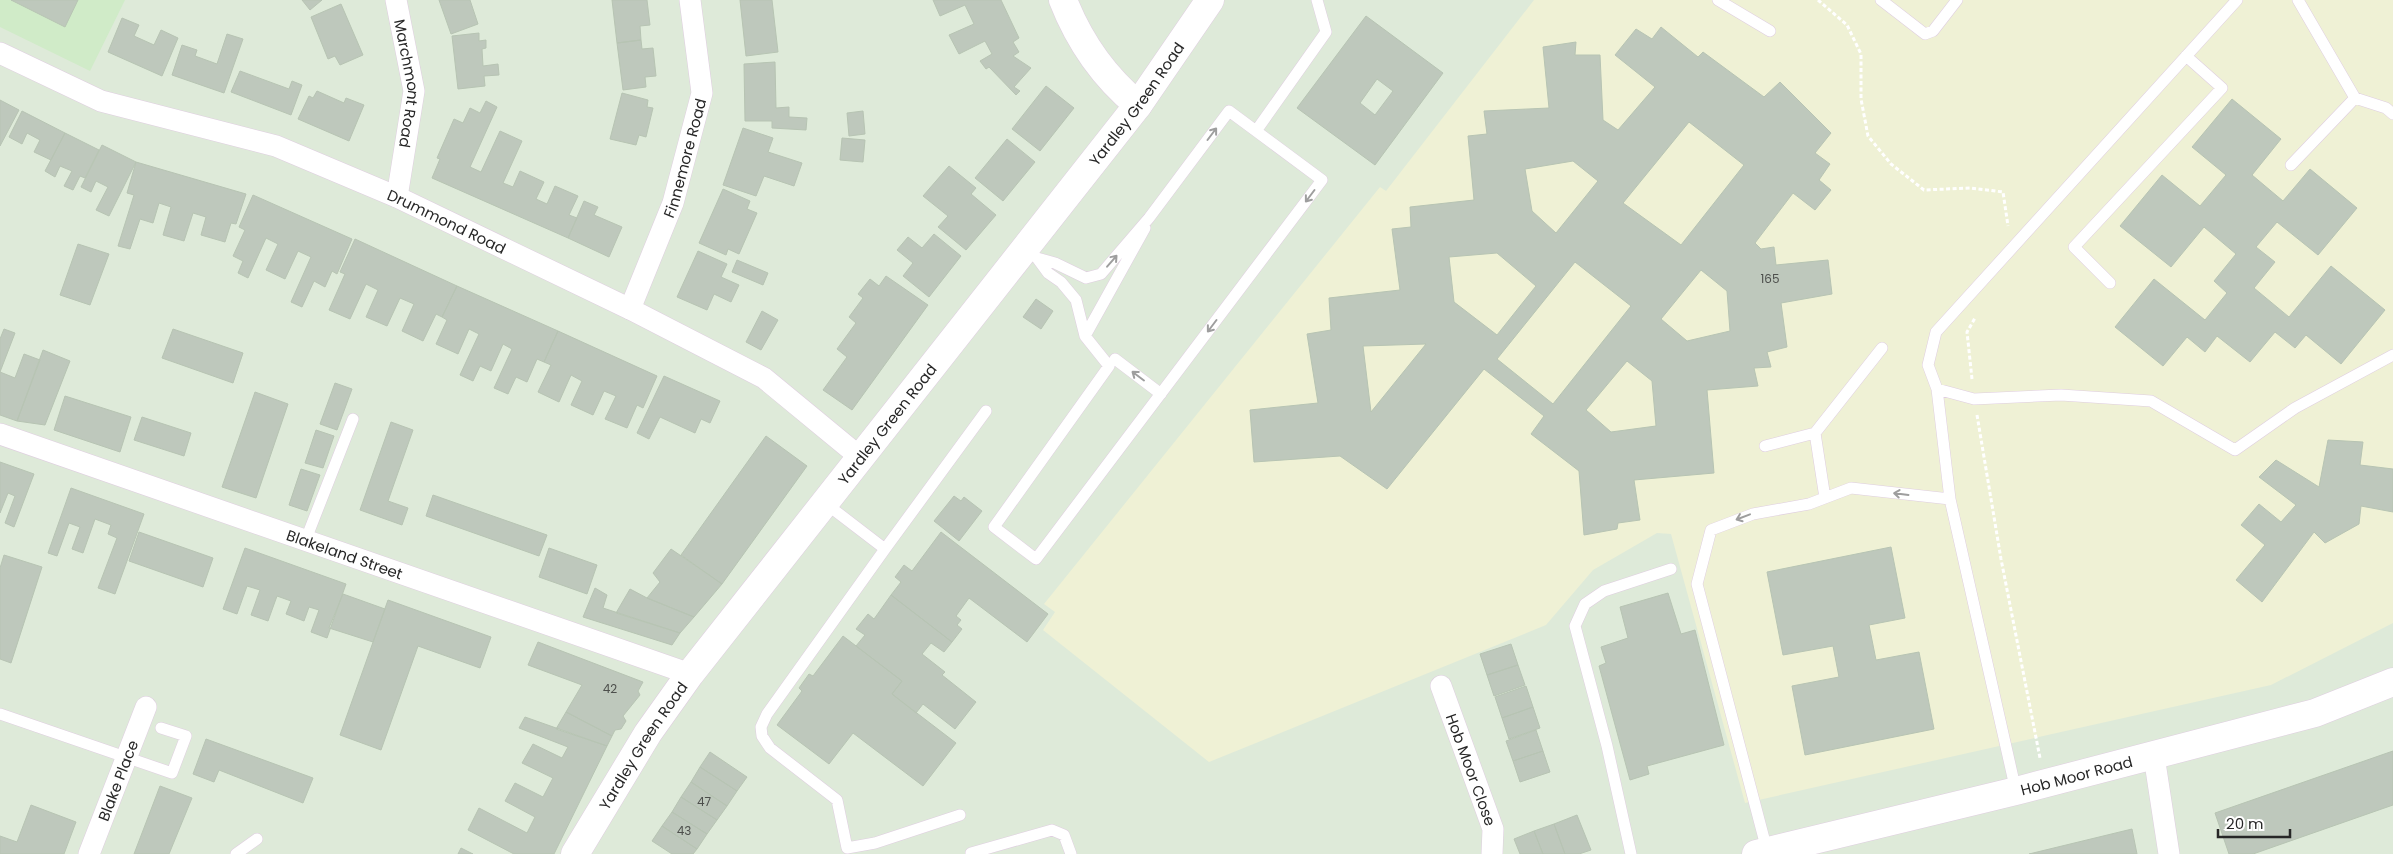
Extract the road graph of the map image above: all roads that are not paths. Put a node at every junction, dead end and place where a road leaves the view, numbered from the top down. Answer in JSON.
{"nodes":[{"id":1,"x":396,"y":0,"type":"edge"},
{"id":2,"x":690,"y":0,"type":"edge"},
{"id":3,"x":1063,"y":0,"type":"edge"},
{"id":4,"x":1210,"y":0,"type":"edge"},
{"id":5,"x":1316,"y":0,"type":"edge"},
{"id":6,"x":1718,"y":0,"type":"edge"},
{"id":7,"x":1881,"y":0,"type":"edge"},
{"id":8,"x":1958,"y":0,"type":"edge"},
{"id":9,"x":2236,"y":0,"type":"edge"},
{"id":10,"x":2298,"y":0,"type":"edge"},
{"id":11,"x":1770,"y":32,"type":"dead end"},
{"id":12,"x":0,"y":53,"type":"edge"},
{"id":13,"x":2186,"y":56,"type":"junction"},
{"id":14,"x":2355,"y":98,"type":"junction"},
{"id":15,"x":1138,"y":105,"type":"junction"},
{"id":16,"x":2393,"y":114,"type":"edge"},
{"id":17,"x":1256,"y":131,"type":"junction"},
{"id":18,"x":2291,"y":165,"type":"dead end"},
{"id":19,"x":397,"y":197,"type":"junction"},
{"id":20,"x":1149,"y":218,"type":"junction"},
{"id":21,"x":1031,"y":254,"type":"junction"},
{"id":22,"x":2110,"y":284,"type":"dead end"},
{"id":23,"x":630,"y":309,"type":"junction"},
{"id":24,"x":1085,"y":336,"type":"junction"},
{"id":25,"x":1882,"y":348,"type":"dead end"},
{"id":26,"x":2393,"y":355,"type":"edge"},
{"id":27,"x":1115,"y":359,"type":"dead end"},
{"id":28,"x":1937,"y":389,"type":"junction"},
{"id":29,"x":1161,"y":394,"type":"junction"},
{"id":30,"x":986,"y":411,"type":"dead end"},
{"id":31,"x":353,"y":419,"type":"dead end"},
{"id":32,"x":1815,"y":432,"type":"junction"},
{"id":33,"x":0,"y":434,"type":"edge"},
{"id":34,"x":1765,"y":446,"type":"dead end"},
{"id":35,"x":861,"y":458,"type":"junction"},
{"id":36,"x":1825,"y":498,"type":"junction"},
{"id":37,"x":1950,"y":499,"type":"junction"},
{"id":38,"x":825,"y":503,"type":"junction"},
{"id":39,"x":306,"y":539,"type":"junction"},
{"id":40,"x":885,"y":549,"type":"junction"},
{"id":41,"x":1671,"y":569,"type":"dead end"},
{"id":42,"x":690,"y":674,"type":"junction"},
{"id":43,"x":2393,"y":682,"type":"edge"},
{"id":44,"x":1441,"y":686,"type":"dead end"},
{"id":45,"x":146,"y":707,"type":"dead end"},
{"id":46,"x":0,"y":714,"type":"edge"},
{"id":47,"x":161,"y":728,"type":"dead end"},
{"id":48,"x":2154,"y":756,"type":"junction"},
{"id":49,"x":127,"y":757,"type":"junction"},
{"id":50,"x":2016,"y":791,"type":"junction"},
{"id":51,"x":960,"y":815,"type":"dead end"},
{"id":52,"x":257,"y":839,"type":"dead end"},
{"id":53,"x":1761,"y":852,"type":"edge"},
{"id":54,"x":970,"y":853,"type":"edge"},
{"id":55,"x":89,"y":854,"type":"edge"},
{"id":56,"x":236,"y":854,"type":"edge"},
{"id":57,"x":575,"y":854,"type":"edge"},
{"id":58,"x":1071,"y":854,"type":"edge"},
{"id":59,"x":1492,"y":854,"type":"edge"},
{"id":60,"x":1631,"y":854,"type":"edge"},
{"id":61,"x":2169,"y":854,"type":"edge"}],
"edges":[{"from":1,"to":19,"type":"street","name":"Marchmont Road"},
{"from":2,"to":23,"type":"street","name":"Finnemore Road"},
{"from":3,"to":15,"type":"street"},
{"from":4,"to":15,"type":"street","name":"Yardley Green Road"},
{"from":5,"to":17,"type":"lane"},
{"from":6,"to":11,"type":"lane"},
{"from":7,"to":8,"type":"lane"},
{"from":9,"to":13,"type":"lane"},
{"from":10,"to":14,"type":"lane"},
{"from":12,"to":19,"type":"street","name":"Drummond Road"},
{"from":13,"to":22,"type":"lane"},
{"from":13,"to":28,"type":"lane"},
{"from":14,"to":16,"type":"lane"},
{"from":14,"to":18,"type":"lane"},
{"from":15,"to":21,"type":"street","name":"Yardley Green Road"},
{"from":20,"to":17,"type":"lane","one_way":true},
{"from":17,"to":29,"type":"lane","one_way":true},
{"from":19,"to":23,"type":"street","name":"Drummond Road"},
{"from":21,"to":20,"type":"lane","one_way":true},
{"from":20,"to":24,"type":"lane"},
{"from":21,"to":24,"type":"lane"},
{"from":21,"to":35,"type":"street","name":"Yardley Green Road"},
{"from":23,"to":35,"type":"street","name":"Drummond Road"},
{"from":24,"to":29,"type":"lane"},
{"from":25,"to":32,"type":"lane"},
{"from":26,"to":28,"type":"lane"},
{"from":29,"to":27,"type":"lane","one_way":true},
{"from":28,"to":37,"type":"lane"},
{"from":30,"to":40,"type":"lane"},
{"from":31,"to":39,"type":"lane"},
{"from":32,"to":34,"type":"lane"},
{"from":32,"to":36,"type":"lane"},
{"from":33,"to":39,"type":"street","name":"Blakeland Street"},
{"from":35,"to":38,"type":"street","name":"Yardley Green Road"},
{"from":37,"to":36,"type":"lane","one_way":true},
{"from":36,"to":53,"type":"lane","one_way":true},
{"from":37,"to":50,"type":"lane"},
{"from":38,"to":40,"type":"lane"},
{"from":38,"to":42,"type":"street","name":"Yardley Green Road"},
{"from":39,"to":42,"type":"street","name":"Blakeland Street"},
{"from":40,"to":51,"type":"lane"},
{"from":41,"to":60,"type":"lane"},
{"from":42,"to":57,"type":"street","name":"Yardley Green Road"},
{"from":43,"to":48,"type":"street","name":"Hob Moor Road"},
{"from":44,"to":59,"type":"street","name":"Hob Moor Close"},
{"from":45,"to":49,"type":"street","name":"Blake Place"},
{"from":46,"to":49,"type":"lane"},
{"from":47,"to":49,"type":"lane"},
{"from":48,"to":50,"type":"street","name":"Hob Moor Road"},
{"from":48,"to":61,"type":"street"},
{"from":49,"to":55,"type":"street","name":"Blake Place"},
{"from":50,"to":53,"type":"street","name":"Hob Moor Road"},
{"from":52,"to":56,"type":"lane"},
{"from":54,"to":58,"type":"lane"}]}
